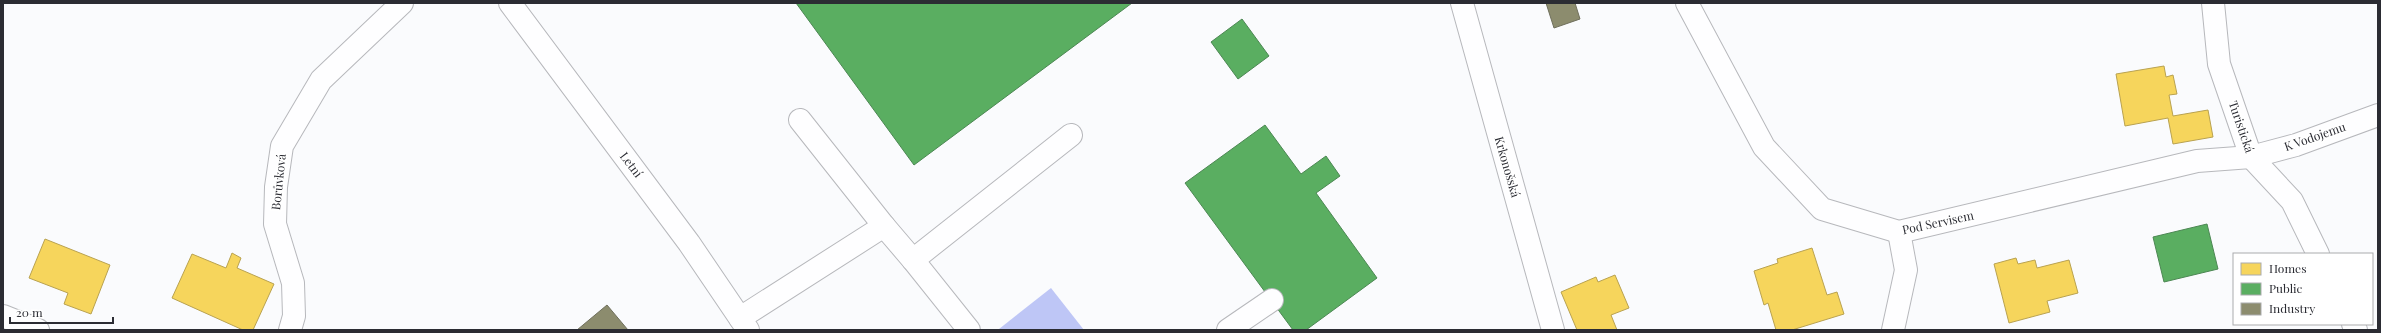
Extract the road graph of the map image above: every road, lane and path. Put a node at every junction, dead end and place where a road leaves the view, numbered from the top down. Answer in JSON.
{"nodes":[{"id":1,"x":402,"y":3,"type":"edge"},
{"id":2,"x":510,"y":3,"type":"edge"},
{"id":3,"x":1462,"y":3,"type":"edge"},
{"id":4,"x":1687,"y":3,"type":"edge"},
{"id":5,"x":2213,"y":3,"type":"edge"},
{"id":6,"x":2378,"y":114,"type":"edge"},
{"id":7,"x":800,"y":120,"type":"dead end"},
{"id":8,"x":1071,"y":135,"type":"dead end"},
{"id":9,"x":2251,"y":157,"type":"junction"},
{"id":10,"x":884,"y":226,"type":"junction"},
{"id":11,"x":1898,"y":232,"type":"junction"},
{"id":12,"x":2318,"y":253,"type":"edge"},
{"id":13,"x":913,"y":260,"type":"junction"},
{"id":14,"x":1272,"y":300,"type":"dead end"},
{"id":15,"x":3,"y":316,"type":"edge"},
{"id":16,"x":744,"y":324,"type":"edge"},
{"id":17,"x":38,"y":330,"type":"edge"},
{"id":18,"x":290,"y":330,"type":"edge"},
{"id":19,"x":969,"y":330,"type":"edge"},
{"id":20,"x":1228,"y":330,"type":"edge"},
{"id":21,"x":1553,"y":330,"type":"edge"},
{"id":22,"x":1893,"y":330,"type":"edge"}],
"edges":[{"from":1,"to":18,"type":"street","name":"Borůvková"},
{"from":2,"to":16,"type":"street","name":"Letní"},
{"from":3,"to":21,"type":"street","name":"Krkonošská"},
{"from":4,"to":11,"type":"street","name":"Pod Servisem"},
{"from":5,"to":9,"type":"street","name":"Turistická"},
{"from":6,"to":9,"type":"street","name":"K Vodojemu"},
{"from":7,"to":10,"type":"street"},
{"from":8,"to":13,"type":"street"},
{"from":9,"to":11,"type":"street","name":"Pod Servisem"},
{"from":9,"to":12,"type":"street","name":"Turistická"},
{"from":10,"to":13,"type":"street"},
{"from":10,"to":16,"type":"street"},
{"from":11,"to":22,"type":"street"},
{"from":13,"to":19,"type":"street"},
{"from":14,"to":20,"type":"street"},
{"from":15,"to":17,"type":"street"}]}
